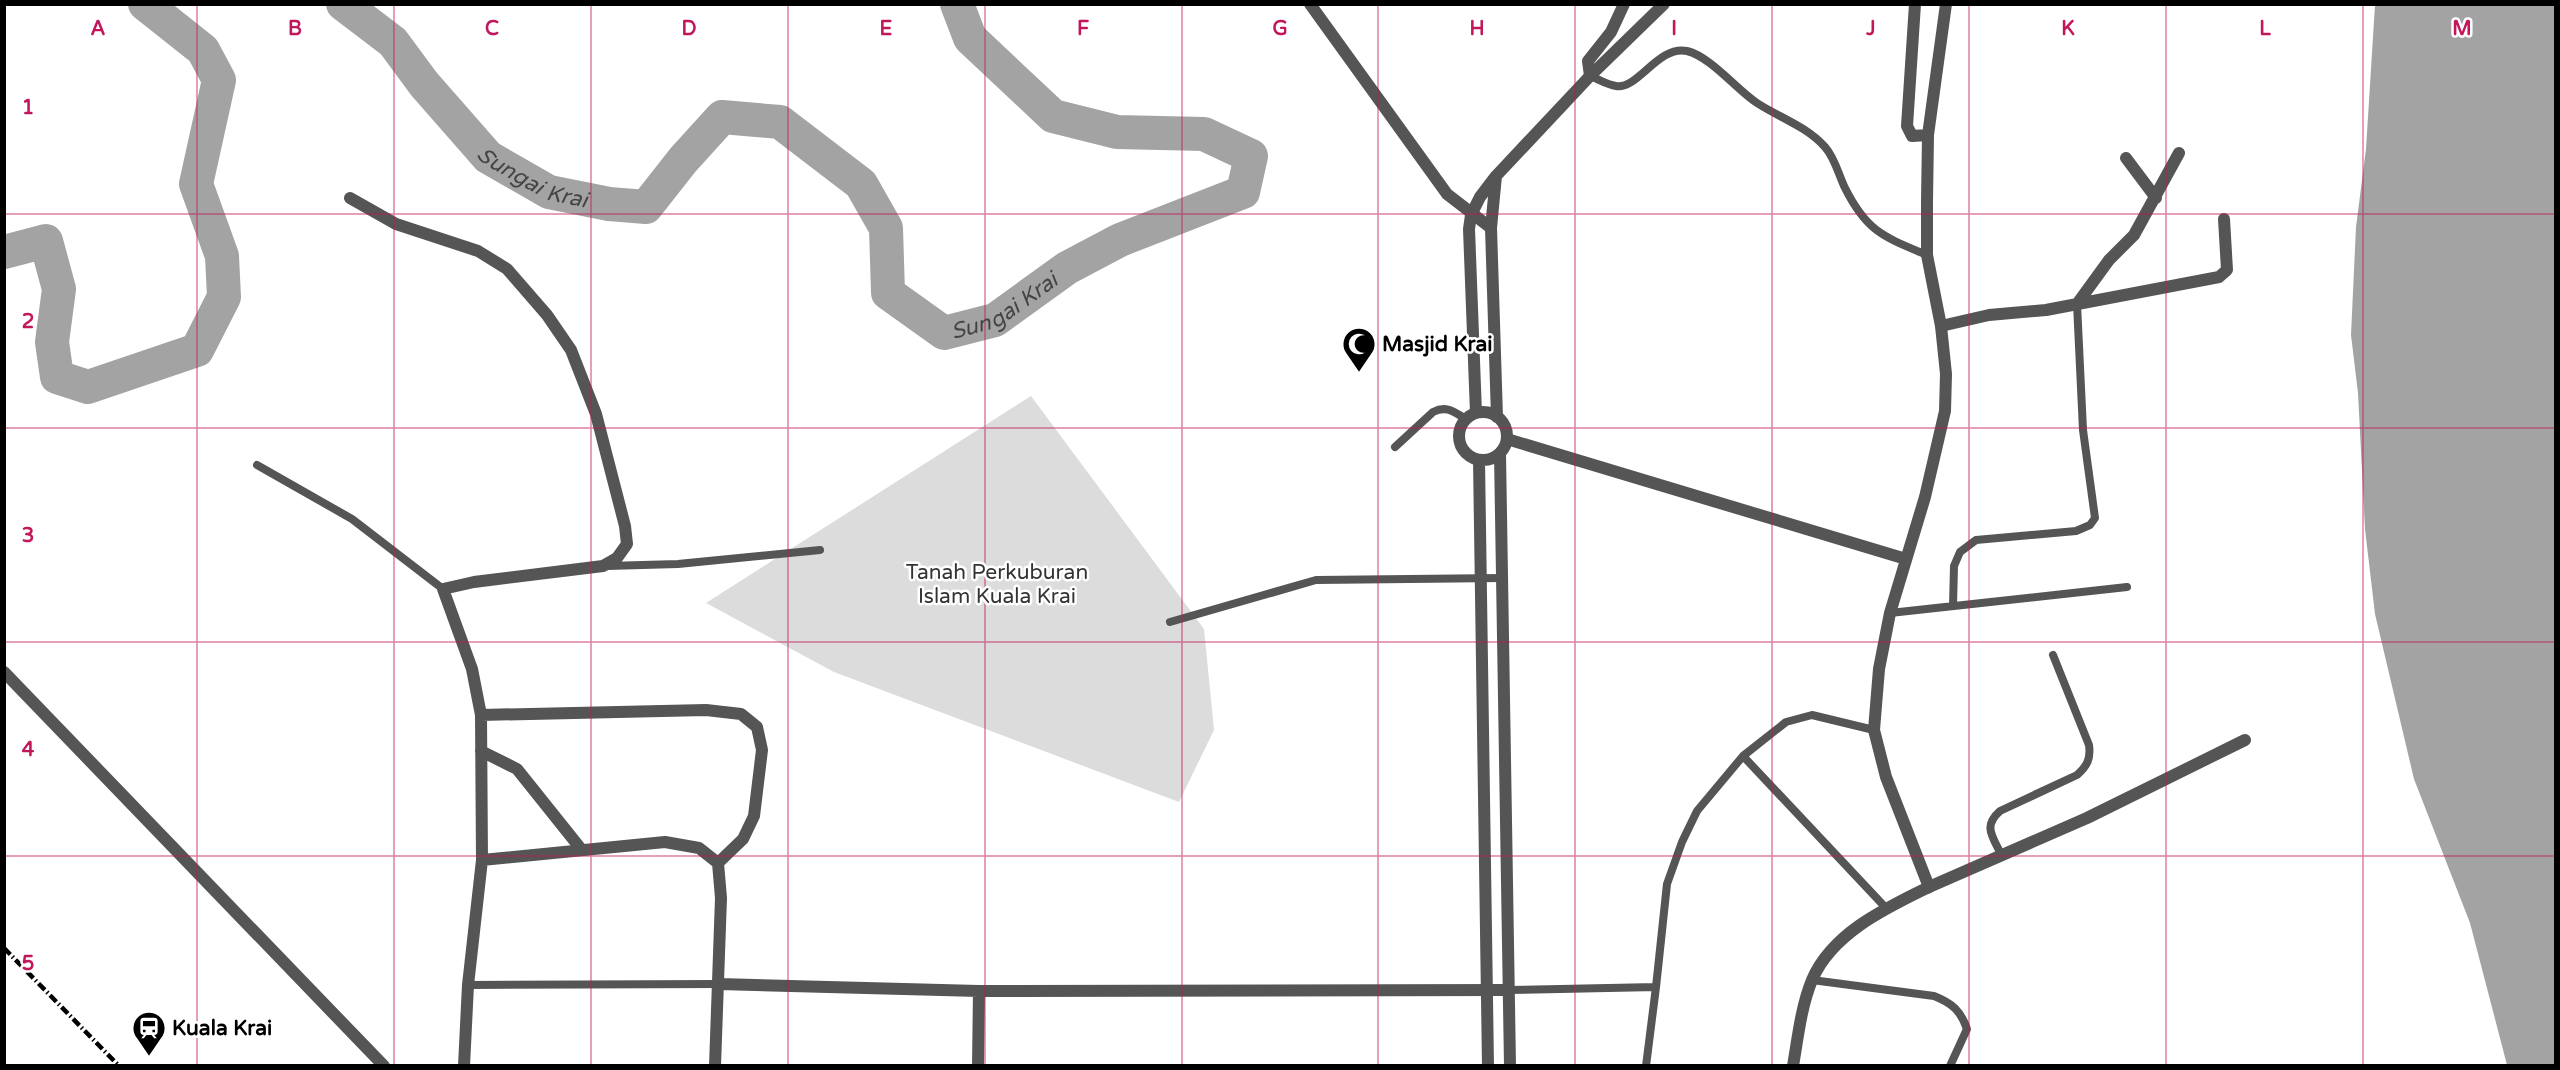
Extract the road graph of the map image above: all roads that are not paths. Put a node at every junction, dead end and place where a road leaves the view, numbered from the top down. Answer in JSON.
{"nodes":[{"id":1,"x":1310,"y":4,"type":"edge"},
{"id":2,"x":1624,"y":4,"type":"edge"},
{"id":3,"x":1664,"y":4,"type":"edge"},
{"id":4,"x":1915,"y":4,"type":"edge"},
{"id":5,"x":1946,"y":4,"type":"edge"},
{"id":6,"x":1590,"y":76,"type":"junction"},
{"id":7,"x":1928,"y":135,"type":"junction"},
{"id":8,"x":2180,"y":153,"type":"dead end"},
{"id":9,"x":2126,"y":158,"type":"dead end"},
{"id":10,"x":1496,"y":176,"type":"junction"},
{"id":11,"x":350,"y":198,"type":"dead end"},
{"id":12,"x":2156,"y":198,"type":"junction"},
{"id":13,"x":1471,"y":215,"type":"junction"},
{"id":14,"x":2224,"y":219,"type":"dead end"},
{"id":15,"x":1491,"y":228,"type":"junction"},
{"id":16,"x":1927,"y":255,"type":"junction"},
{"id":17,"x":2077,"y":304,"type":"junction"},
{"id":18,"x":1941,"y":326,"type":"junction"},
{"id":19,"x":1471,"y":416,"type":"junction"},
{"id":20,"x":1497,"y":417,"type":"junction"},
{"id":21,"x":1507,"y":439,"type":"junction"},
{"id":22,"x":1395,"y":447,"type":"dead end"},
{"id":23,"x":1500,"y":453,"type":"junction"},
{"id":24,"x":1479,"y":460,"type":"junction"},
{"id":25,"x":257,"y":465,"type":"dead end"},
{"id":26,"x":820,"y":550,"type":"dead end"},
{"id":27,"x":1906,"y":559,"type":"junction"},
{"id":28,"x":603,"y":566,"type":"junction"},
{"id":29,"x":1480,"y":578,"type":"junction"},
{"id":30,"x":1502,"y":578,"type":"junction"},
{"id":31,"x":2127,"y":587,"type":"dead end"},
{"id":32,"x":443,"y":589,"type":"junction"},
{"id":33,"x":1953,"y":606,"type":"junction"},
{"id":34,"x":1890,"y":613,"type":"junction"},
{"id":35,"x":1170,"y":622,"type":"dead end"},
{"id":36,"x":2053,"y":655,"type":"dead end"},
{"id":37,"x":4,"y":672,"type":"edge"},
{"id":38,"x":481,"y":715,"type":"junction"},
{"id":39,"x":1874,"y":730,"type":"junction"},
{"id":40,"x":2245,"y":740,"type":"dead end"},
{"id":41,"x":481,"y":750,"type":"junction"},
{"id":42,"x":1743,"y":756,"type":"junction"},
{"id":43,"x":581,"y":849,"type":"junction"},
{"id":44,"x":2001,"y":854,"type":"junction"},
{"id":45,"x":482,"y":860,"type":"junction"},
{"id":46,"x":718,"y":863,"type":"junction"},
{"id":47,"x":1929,"y":887,"type":"junction"},
{"id":48,"x":1886,"y":908,"type":"junction"},
{"id":49,"x":1812,"y":980,"type":"junction"},
{"id":50,"x":719,"y":984,"type":"junction"},
{"id":51,"x":468,"y":985,"type":"junction"},
{"id":52,"x":1656,"y":987,"type":"junction"},
{"id":53,"x":1508,"y":990,"type":"junction"},
{"id":54,"x":979,"y":991,"type":"junction"},
{"id":55,"x":1487,"y":991,"type":"junction"},
{"id":56,"x":384,"y":1065,"type":"edge"},
{"id":57,"x":464,"y":1065,"type":"edge"},
{"id":58,"x":715,"y":1065,"type":"edge"},
{"id":59,"x":978,"y":1065,"type":"edge"},
{"id":60,"x":1488,"y":1065,"type":"edge"},
{"id":61,"x":1510,"y":1065,"type":"edge"},
{"id":62,"x":1646,"y":1065,"type":"edge"},
{"id":63,"x":1793,"y":1065,"type":"edge"},
{"id":64,"x":1950,"y":1065,"type":"edge"}],
"edges":[{"from":1,"to":13,"type":"street"},
{"from":2,"to":6,"type":"street"},
{"from":3,"to":6,"type":"street"},
{"from":4,"to":7,"type":"street"},
{"from":5,"to":7,"type":"street"},
{"from":6,"to":10,"type":"street"},
{"from":6,"to":16,"type":"lane"},
{"from":7,"to":16,"type":"street"},
{"from":8,"to":12,"type":"street"},
{"from":9,"to":12,"type":"street"},
{"from":10,"to":13,"type":"street"},
{"from":10,"to":15,"type":"street"},
{"from":11,"to":28,"type":"street"},
{"from":12,"to":17,"type":"street"},
{"from":13,"to":15,"type":"street"},
{"from":13,"to":19,"type":"street"},
{"from":14,"to":17,"type":"street"},
{"from":15,"to":20,"type":"street"},
{"from":16,"to":18,"type":"street"},
{"from":17,"to":18,"type":"street"},
{"from":17,"to":33,"type":"lane"},
{"from":18,"to":27,"type":"street"},
{"from":19,"to":20,"type":"street"},
{"from":19,"to":22,"type":"lane"},
{"from":19,"to":24,"type":"street"},
{"from":20,"to":21,"type":"street"},
{"from":21,"to":23,"type":"street"},
{"from":21,"to":27,"type":"street"},
{"from":23,"to":24,"type":"street"},
{"from":23,"to":30,"type":"street"},
{"from":24,"to":29,"type":"street"},
{"from":25,"to":32,"type":"lane"},
{"from":26,"to":28,"type":"lane"},
{"from":27,"to":34,"type":"street"},
{"from":28,"to":32,"type":"street"},
{"from":29,"to":30,"type":"lane"},
{"from":29,"to":35,"type":"lane"},
{"from":29,"to":55,"type":"street"},
{"from":30,"to":53,"type":"street"},
{"from":31,"to":33,"type":"lane"},
{"from":32,"to":38,"type":"street"},
{"from":33,"to":34,"type":"lane"},
{"from":34,"to":39,"type":"street"},
{"from":36,"to":44,"type":"lane"},
{"from":37,"to":56,"type":"street"},
{"from":38,"to":41,"type":"street"},
{"from":38,"to":46,"type":"street"},
{"from":39,"to":42,"type":"lane"},
{"from":39,"to":47,"type":"street"},
{"from":40,"to":44,"type":"street"},
{"from":41,"to":43,"type":"street"},
{"from":41,"to":45,"type":"street"},
{"from":42,"to":48,"type":"lane"},
{"from":42,"to":52,"type":"lane"},
{"from":43,"to":45,"type":"street"},
{"from":43,"to":46,"type":"street"},
{"from":44,"to":47,"type":"street"},
{"from":45,"to":51,"type":"street"},
{"from":46,"to":50,"type":"street"},
{"from":47,"to":48,"type":"street"},
{"from":48,"to":49,"type":"street"},
{"from":49,"to":63,"type":"street"},
{"from":49,"to":64,"type":"lane"},
{"from":50,"to":51,"type":"lane"},
{"from":50,"to":54,"type":"street"},
{"from":50,"to":58,"type":"street"},
{"from":51,"to":57,"type":"street"},
{"from":52,"to":53,"type":"lane"},
{"from":52,"to":62,"type":"lane"},
{"from":53,"to":55,"type":"street"},
{"from":53,"to":61,"type":"street"},
{"from":54,"to":55,"type":"street"},
{"from":54,"to":59,"type":"street"},
{"from":55,"to":60,"type":"street"}]}
